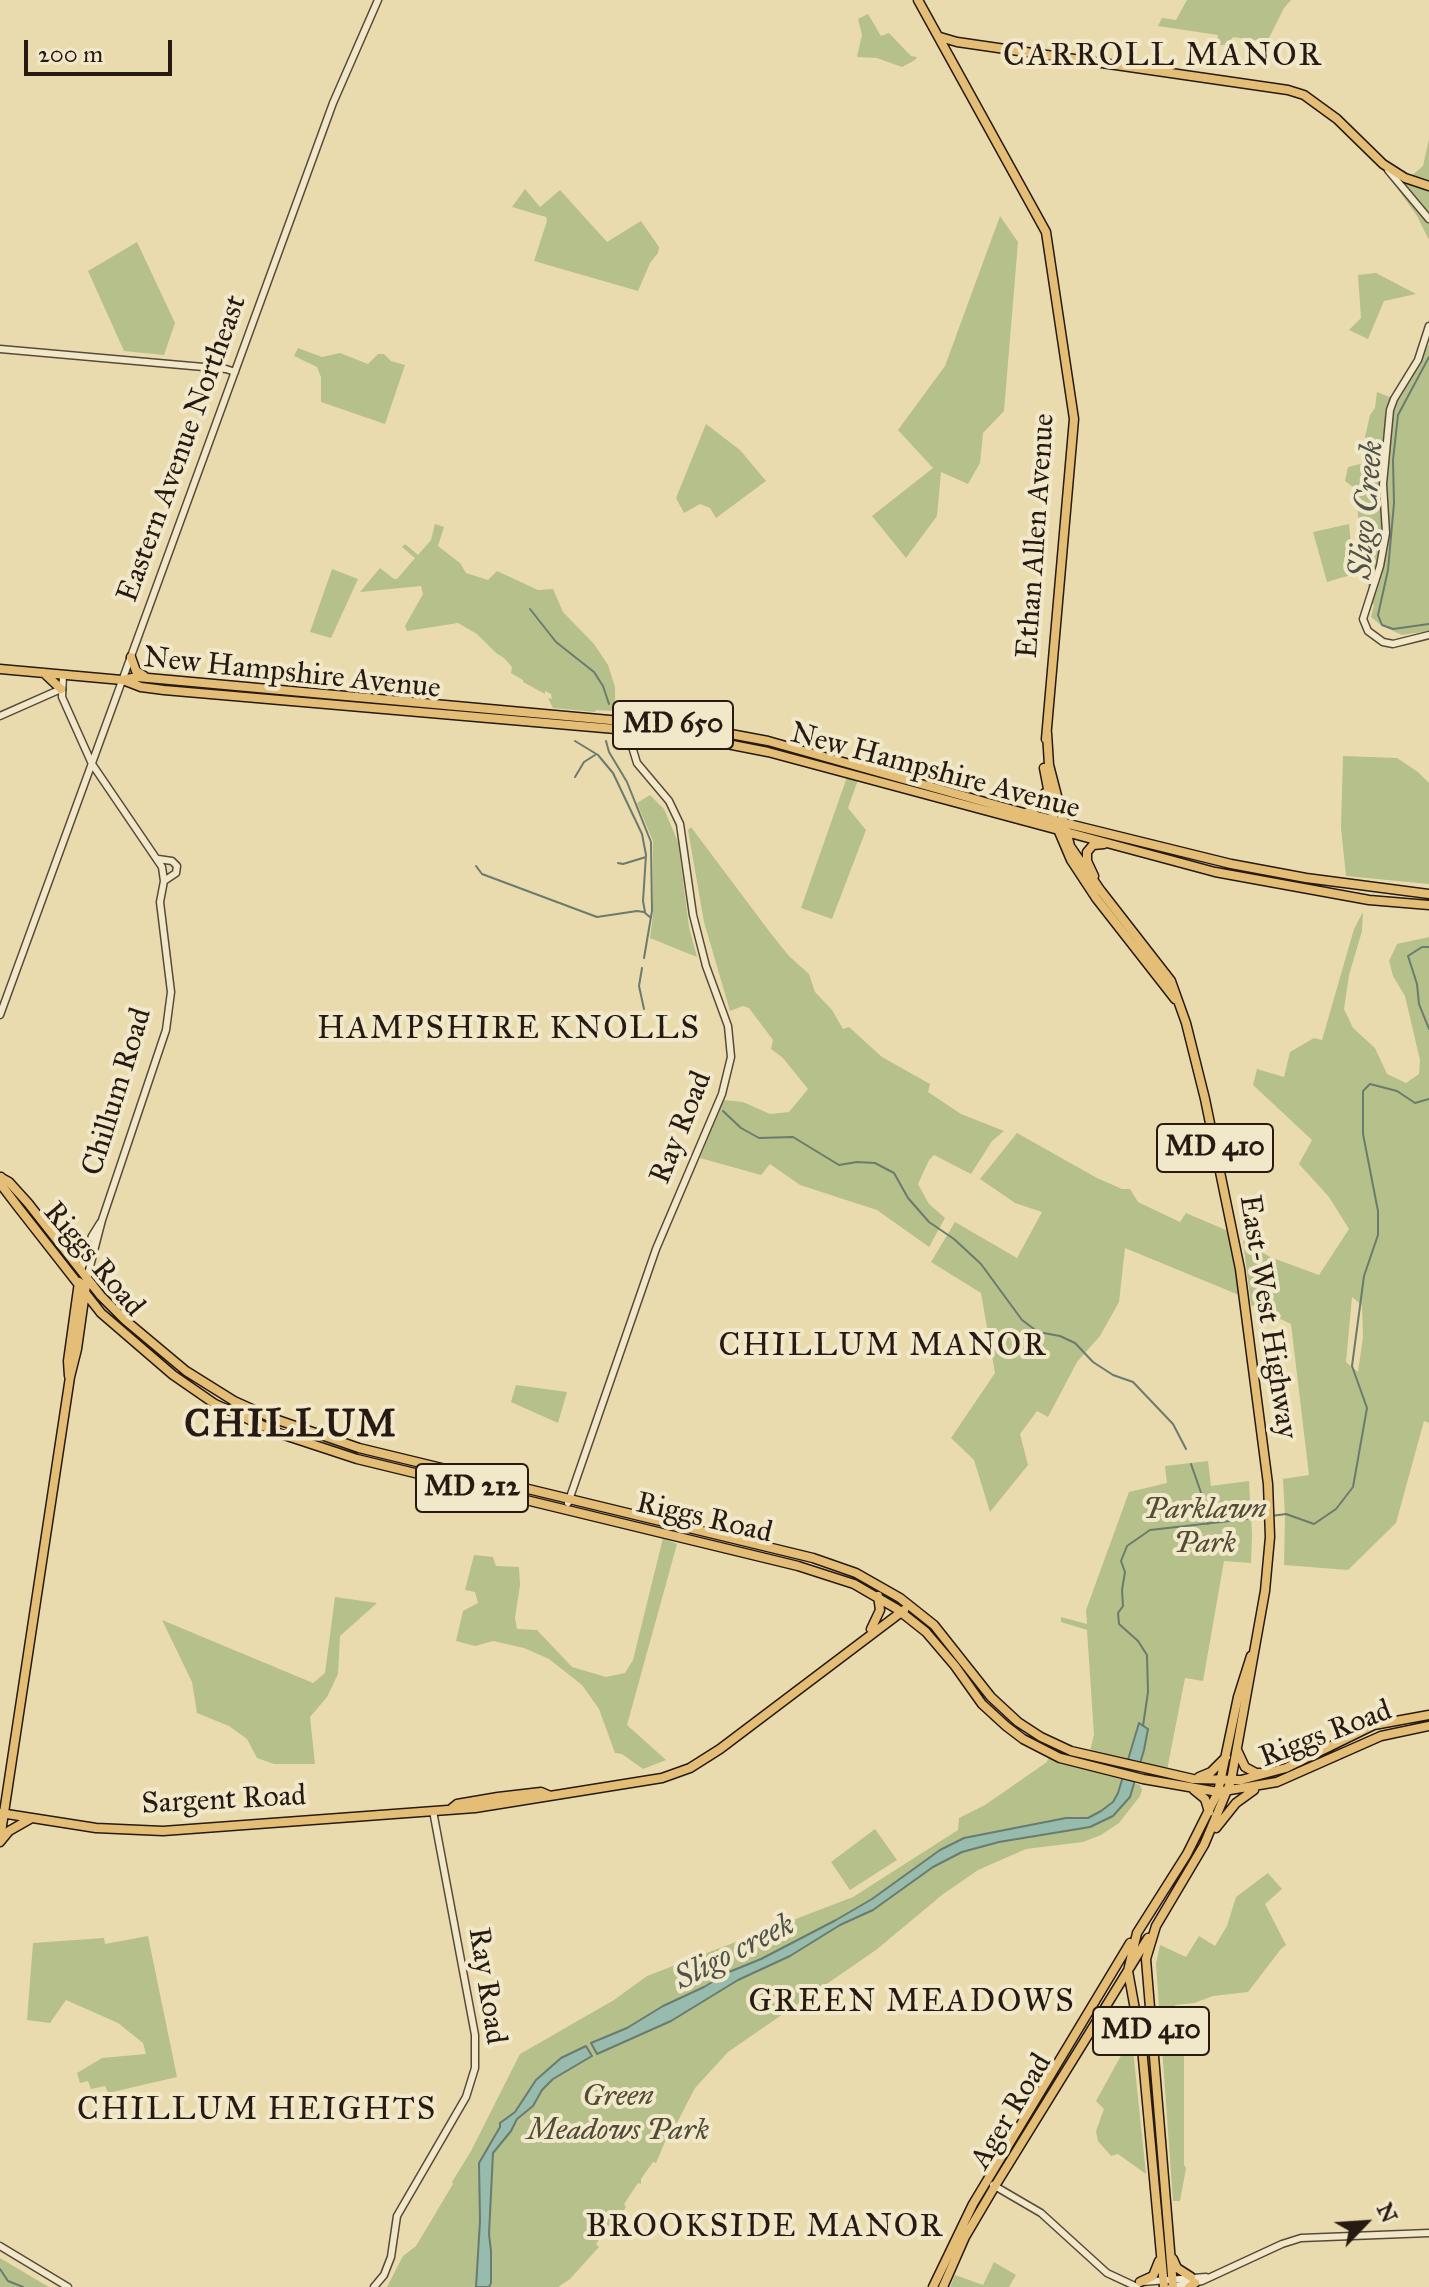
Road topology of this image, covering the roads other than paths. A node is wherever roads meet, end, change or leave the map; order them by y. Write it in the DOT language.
graph roads {
  1 [pos="378,0"];
  2 [pos="918,0"];
  3 [pos="939,36"];
  4 [pos="1383,164"];
  5 [pos="1429,186"];
  6 [pos="1429,219"];
  7 [pos="1429,326"];
  8 [pos="0,349"];
  9 [pos="235,372"];
  10 [pos="1429,635"];
  11 [pos="131,657"];
  12 [pos="0,669"];
  13 [pos="44,673"];
  14 [pos="63,675"];
  15 [pos="148,678"];
  16 [pos="122,680"];
  17 [pos="136,681"];
  18 [pos="61,689"];
  19 [pos="0,716"];
  20 [pos="626,719"];
  21 [pos="627,730"];
  22 [pos="1047,733"];
  23 [pos="92,764"];
  24 [pos="1043,765"];
  25 [pos="1024,813"];
  26 [pos="1060,826"];
  27 [pos="1108,844"];
  28 [pos="1101,891"];
  29 [pos="1429,894"];
  30 [pos="1429,905"];
  31 [pos="1178,1002"];
  32 [pos="0,1015"];
  33 [pos="0,1177"];
  34 [pos="102,1220"];
  35 [pos="89,1244"];
  36 [pos="62,1245"];
  37 [pos="81,1270"];
  38 [pos="87,1278"];
  39 [pos="79,1285"];
  40 [pos="85,1294"];
  41 [pos="81,1324"];
  42 [pos="112,1324"];
  43 [pos="70,1377"];
  44 [pos="568,1499"];
  45 [pos="566,1510"];
  46 [pos="878,1596"];
  47 [pos="908,1603"];
  48 [pos="900,1610"];
  49 [pos="871,1629"];
  50 [pos="1255,1644"];
  51 [pos="840,1657"];
  52 [pos="1429,1715"];
  53 [pos="1429,1726"];
  54 [pos="1237,1750"];
  55 [pos="1226,1757"];
  56 [pos="1124,1769"];
  57 [pos="1275,1772"];
  58 [pos="1193,1779"];
  59 [pos="1226,1781"];
  60 [pos="1270,1784"];
  61 [pos="1193,1789"];
  62 [pos="1223,1792"];
  63 [pos="433,1811"];
  64 [pos="1209,1812"];
  65 [pos="2,1814"];
  66 [pos="30,1819"];
  67 [pos="0,1840"];
  68 [pos="1204,1845"];
  69 [pos="1187,1854"];
  70 [pos="1168,1884"];
  71 [pos="1178,1891"];
  72 [pos="1156,1926"];
  73 [pos="1137,1933"];
  74 [pos="1128,1971"];
  75 [pos="1103,1988"];
  76 [pos="1096,2020"];
  77 [pos="990,2184"];
  78 [pos="1429,2233"];
  79 [pos="0,2246"];
  80 [pos="1165,2253"];
  81 [pos="1192,2282"];
  82 [pos="1137,2285"];
  83 [pos="1169,2285"];
  84 [pos="68,2287"];
  85 [pos="374,2287"];
  86 [pos="933,2287"];
  87 [pos="943,2287"];
  1 -- 9 [label="street, Eastern Avenue Northeast"];
  2 -- 3 [label="main road, Ethan Allen Avenue"];
  3 -- 4 [label="main road"];
  3 -- 22 [label="main road, Ethan Allen Avenue / MD 410"];
  4 -- 5 [label="main road"];
  4 -- 6 [label="street"];
  7 -- 10 [label="street"];
  8 -- 9 [label="street"];
  9 -- 11 [label="street, Eastern Avenue Northeast"];
  11 -- 15 [label="main road"];
  11 -- 16 [label="street, Eastern Avenue Northeast"];
  12 -- 13 [label="main road, New Hampshire Avenue"];
  13 -- 14 [label="main road, New Hampshire Avenue"];
  13 -- 18 [label="main road"];
  14 -- 16 [label="main road, New Hampshire Avenue"];
  14 -- 18 [label="street"];
  15 -- 17 [label="main road, New Hampshire Avenue / MD 650"];
  15 -- 20 [label="main road, New Hampshire Avenue / MD 650"];
  16 -- 17 [label="main road, New Hampshire Avenue / MD 650"];
  16 -- 23 [label="street, Eastern Avenue Northeast"];
  17 -- 21 [label="main road, New Hampshire Avenue / MD 650"];
  18 -- 19 [label="street"];
  18 -- 23 [label="street, Chillum Road"];
  20 -- 21 [label="street, Ray Road"];
  20 -- 25 [label="main road, New Hampshire Avenue / MD 650"];
  21 -- 26 [label="main road, New Hampshire Avenue / MD 650"];
  21 -- 44 [label="street, Ray Road"];
  22 -- 24 [label="main road, Ethan Allen Avenue / MD 410"];
  22 -- 26 [label="main road, Ethan Allen Avenue / MD 410"];
  23 -- 32 [label="street, Eastern Avenue Northeast"];
  23 -- 34 [label="street, Chillum Road"];
  24 -- 25 [label="main road"];
  24 -- 26 [label="main road, Ethan Allen Avenue / MD 410"];
  25 -- 26 [label="main road, New Hampshire Avenue / MD 650"];
  26 -- 27 [label="main road, New Hampshire Avenue / MD 650"];
  26 -- 28 [label="main road, East-West Highway / MD 410"];
  26 -- 29 [label="main road, New Hampshire Avenue / MD 650"];
  26 -- 31 [label="main road, East-West Highway / MD 410"];
  27 -- 28 [label="main road"];
  27 -- 30 [label="main road, New Hampshire Avenue / MD 650"];
  28 -- 31 [label="main road, East-West Highway / MD 410"];
  31 -- 50 [label="main road, East-West Highway / MD 410"];
  33 -- 36 [label="main road, Riggs Road / MD 212"];
  33 -- 39 [label="main road, Riggs Road / MD 212"];
  34 -- 35 [label="street, Chillum Road"];
  34 -- 38 [label="street, Chillum Road"];
  35 -- 36 [label="main road"];
  35 -- 37 [label="street, Chillum Road"];
  36 -- 37 [label="main road, Riggs Road / MD 212"];
  37 -- 38 [label="main road, Riggs Road / MD 212"];
  37 -- 39 [label="main road, Chillum Road"];
  38 -- 40 [label="main road, Chillum Road"];
  38 -- 44 [label="main road, Riggs Road / MD 212"];
  39 -- 40 [label="main road, Riggs Road / MD 212"];
  39 -- 43 [label="main road, Chillum Road"];
  40 -- 41 [label="main road, Chillum Road"];
  40 -- 42 [label="main road, Riggs Road / MD 212"];
  41 -- 42 [label="main road"];
  41 -- 43 [label="main road, Chillum Road"];
  42 -- 45 [label="main road, Riggs Road / MD 212"];
  43 -- 65 [label="main road, Chillum Road"];
  44 -- 45 [label="street, Ray Road"];
  44 -- 47 [label="main road, Riggs Road / MD 212"];
  45 -- 46 [label="main road, Riggs Road / MD 212"];
  46 -- 48 [label="main road, Riggs Road / MD 212"];
  46 -- 49 [label="main road"];
  47 -- 48 [label="main road, Sargent Road"];
  47 -- 56 [label="main road, Riggs Road / MD 212"];
  48 -- 49 [label="main road, Sargent Road"];
  48 -- 51 [label="main road, Sargent Road"];
  48 -- 56 [label="main road, Riggs Road / MD 212"];
  49 -- 51 [label="main road, Sargent Road"];
  50 -- 54 [label="main road, East-West Highway / MD 410"];
  50 -- 55 [label="main road, East-West Highway / MD 410"];
  51 -- 63 [label="main road, Sargent Road"];
  52 -- 57 [label="main road, Riggs Road / MD 212"];
  53 -- 60 [label="main road, Riggs Road / MD 212"];
  54 -- 57 [label="main road"];
  54 -- 59 [label="main road, East-West Highway / MD 410"];
  55 -- 58 [label="main road"];
  55 -- 59 [label="main road, East-West Highway / MD 410"];
  56 -- 58 [label="main road, Riggs Road / MD 212"];
  56 -- 61 [label="main road, Riggs Road / MD 212"];
  57 -- 59 [label="main road, Riggs Road / MD 212"];
  58 -- 59 [label="main road, Riggs Road / MD 212"];
  59 -- 62 [label="main road, East-West Highway / MD 410"];
  60 -- 62 [label="main road, Riggs Road / MD 212"];
  60 -- 68 [label="main road"];
  61 -- 62 [label="main road, Riggs Road / MD 212"];
  61 -- 64 [label="main road"];
  62 -- 64 [label="main road, East-West Highway / MD 410"];
  62 -- 68 [label="main road, East-West Highway / MD 410"];
  63 -- 66 [label="main road, Sargent Road"];
  63 -- 85 [label="street, Ray Road"];
  64 -- 69 [label="main road, East-West Highway / MD 410"];
  65 -- 66 [label="main road, Sargent Road"];
  65 -- 67 [label="main road, Chillum Road"];
  66 -- 67 [label="main road"];
  68 -- 71 [label="main road, East-West Highway / MD 410"];
  69 -- 70 [label="main road, East-West Highway / MD 410"];
  69 -- 71 [label="main road"];
  70 -- 72 [label="main road"];
  70 -- 73 [label="main road, East-West Highway / MD 410"];
  71 -- 72 [label="main road, East-West Highway / MD 410"];
  72 -- 74 [label="main road, Ager Road"];
  72 -- 80 [label="main road, East-West Highway / MD 410"];
  73 -- 74 [label="main road, East-West Highway / MD 410"];
  73 -- 75 [label="main road, Ager Road"];
  74 -- 76 [label="main road, Ager Road"];
  74 -- 80 [label="main road, East-West Highway / MD 410"];
  75 -- 76 [label="main road"];
  75 -- 77 [label="main road, Ager Road"];
  76 -- 77 [label="main road, Ager Road"];
  77 -- 82 [label="street"];
  77 -- 86 [label="main road, Ager Road"];
  77 -- 87 [label="main road, Ager Road"];
  78 -- 81 [label="street"];
  79 -- 84 [label="street"];
  80 -- 81 [label="main road"];
  80 -- 82 [label="main road"];
  80 -- 83 [label="main road, East-West Highway / MD 410"];
  81 -- 83 [label="street"];
  82 -- 83 [label="street"];
}
